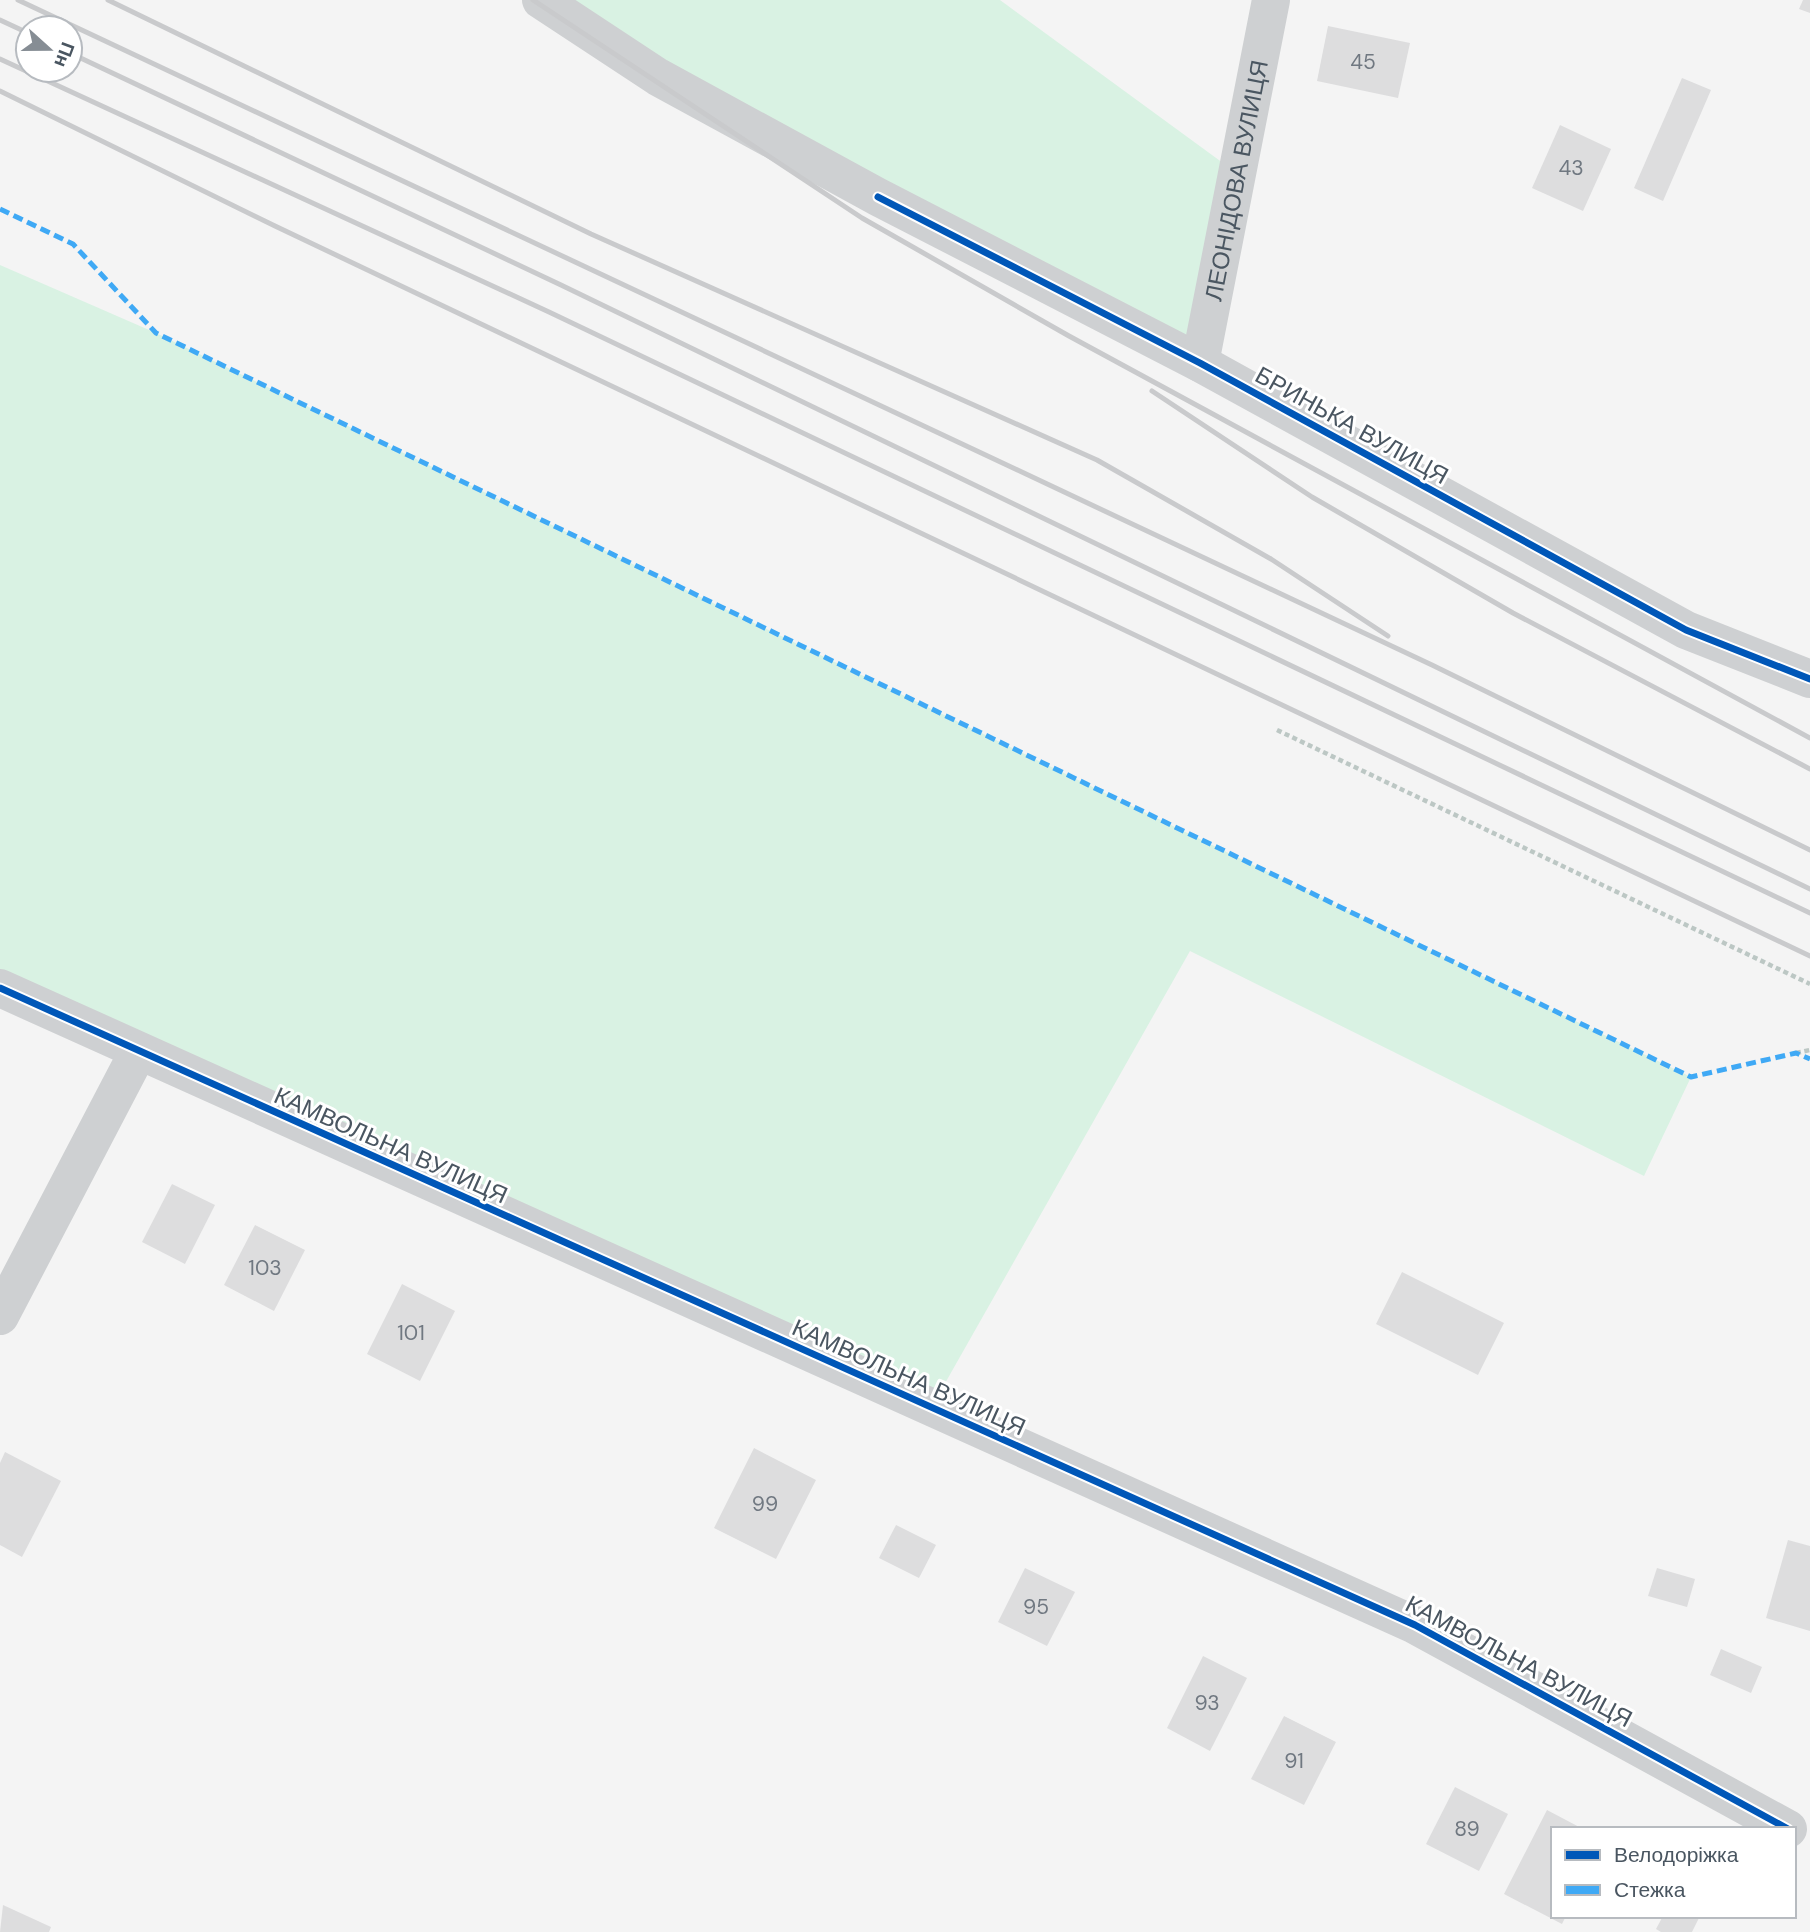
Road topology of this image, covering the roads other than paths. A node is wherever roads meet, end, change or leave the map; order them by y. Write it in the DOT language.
graph roads {
  1 [pos="541,0"];
  2 [pos="1271,0"];
  3 [pos="1200,363"];
  4 [pos="1810,679"];
  5 [pos="0,988"];
  6 [pos="138,1052"];
  7 [pos="0,1316"];
  8 [pos="1784,1827"];
  1 -- 3 [label="street, БРИНЬКА ВУЛИЦЯ"];
  2 -- 3 [label="street, ЛЕОНІДОВА ВУЛИЦЯ"];
  3 -- 4 [label="street, БРИНЬКА ВУЛИЦЯ"];
  5 -- 6 [label="street, КАМВОЛЬНА ВУЛИЦЯ"];
  6 -- 7 [label="street"];
  6 -- 8 [label="street, КАМВОЛЬНА ВУЛИЦЯ"];
}
